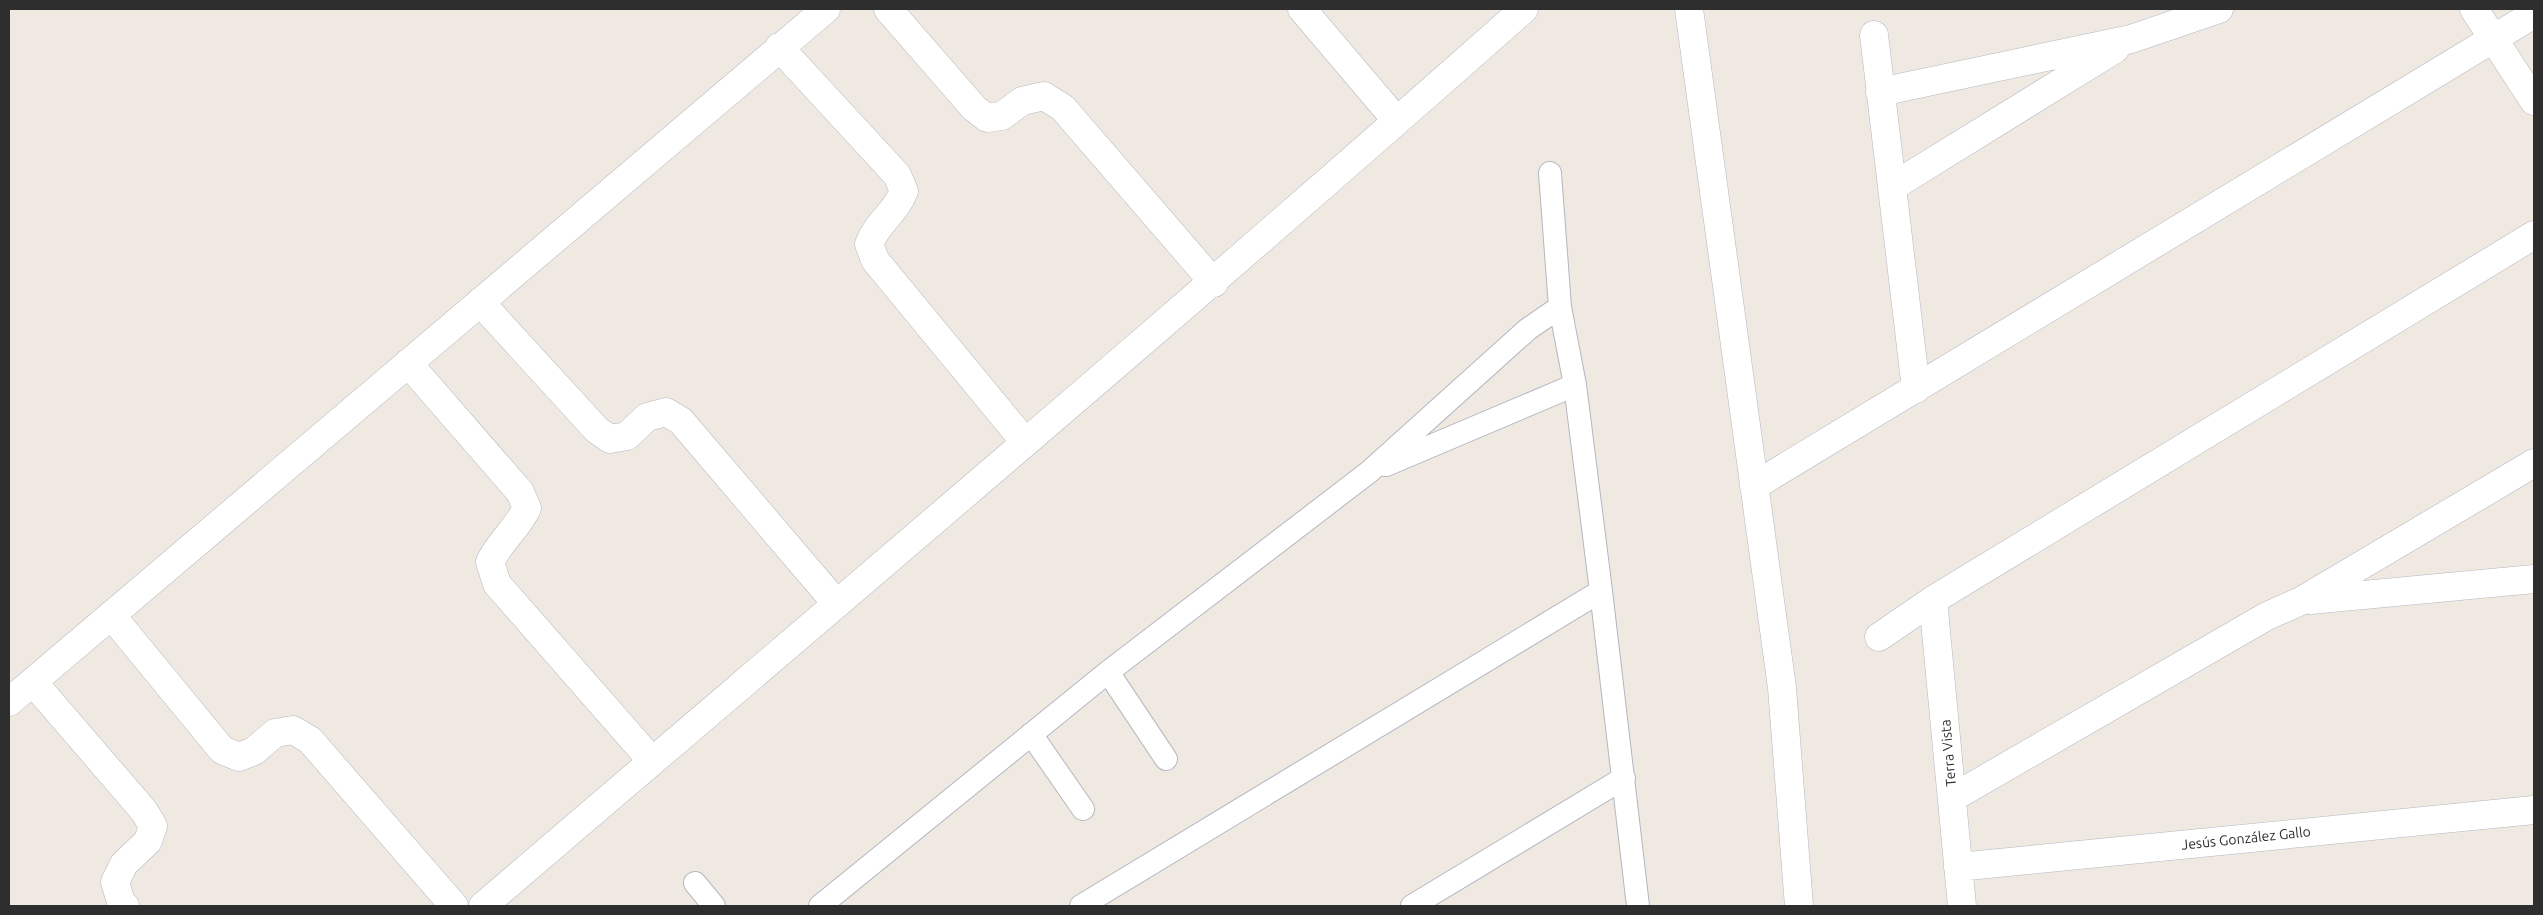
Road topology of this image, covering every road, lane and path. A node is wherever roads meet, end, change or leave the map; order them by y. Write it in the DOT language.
graph roads {
  1 [pos="826,9"];
  2 [pos="888,9"];
  3 [pos="1302,9"];
  4 [pos="1524,9"];
  5 [pos="1689,9"];
  6 [pos="2219,9"];
  7 [pos="2474,9"];
  8 [pos="2534,14"];
  9 [pos="1874,34"];
  10 [pos="2494,38"];
  11 [pos="2131,39"];
  12 [pos="780,47"];
  13 [pos="1880,92"];
  14 [pos="2534,101"];
  15 [pos="1397,121"];
  16 [pos="1550,173"];
  17 [pos="1892,187"];
  18 [pos="2534,235"];
  19 [pos="1214,283"];
  20 [pos="480,302"];
  21 [pos="1560,307"];
  22 [pos="408,363"];
  23 [pos="1575,385"];
  24 [pos="1916,389"];
  25 [pos="1025,442"];
  26 [pos="2534,463"];
  27 [pos="1368,472"];
  28 [pos="1754,486"];
  29 [pos="2534,578"];
  30 [pos="1601,591"];
  31 [pos="1933,600"];
  32 [pos="2301,601"];
  33 [pos="836,603"];
  34 [pos="111,616"];
  35 [pos="1879,637"];
  36 [pos="1108,672"];
  37 [pos="33,682"];
  38 [pos="9,702"];
  39 [pos="1031,734"];
  40 [pos="1166,759"];
  41 [pos="652,762"];
  42 [pos="1624,778"];
  43 [pos="1952,798"];
  44 [pos="1083,809"];
  45 [pos="2534,810"];
  46 [pos="1958,866"];
  47 [pos="695,883"];
  48 [pos="125,906"];
  49 [pos="454,906"];
  50 [pos="483,906"];
  51 [pos="714,906"];
  52 [pos="820,906"];
  53 [pos="1081,906"];
  54 [pos="1412,906"];
  55 [pos="1638,906"];
  56 [pos="1799,906"];
  57 [pos="1962,906"];
  1 -- 12 [label="street"];
  2 -- 19 [label="street"];
  3 -- 15 [label="street"];
  4 -- 15 [label="street"];
  5 -- 28 [label="street"];
  6 -- 11 [label="street"];
  7 -- 10 [label="street"];
  8 -- 10 [label="street"];
  9 -- 13 [label="street"];
  10 -- 14 [label="street"];
  10 -- 24 [label="street"];
  11 -- 13 [label="street"];
  11 -- 17 [label="street"];
  12 -- 20 [label="street"];
  12 -- 25 [label="street"];
  13 -- 17 [label="street"];
  15 -- 19 [label="street"];
  16 -- 21 [label="lane"];
  17 -- 24 [label="street"];
  18 -- 31 [label="street"];
  19 -- 25 [label="street"];
  20 -- 22 [label="street"];
  20 -- 33 [label="street"];
  21 -- 23 [label="lane"];
  21 -- 27 [label="lane"];
  22 -- 34 [label="street"];
  22 -- 41 [label="street"];
  23 -- 27 [label="lane"];
  23 -- 30 [label="lane"];
  24 -- 28 [label="street"];
  25 -- 33 [label="street"];
  26 -- 32 [label="street"];
  27 -- 36 [label="lane"];
  28 -- 56 [label="street"];
  29 -- 32 [label="street"];
  30 -- 42 [label="lane"];
  30 -- 53 [label="lane"];
  31 -- 35 [label="street"];
  31 -- 43 [label="street, Terra Vista"];
  32 -- 43 [label="street"];
  33 -- 41 [label="street"];
  34 -- 37 [label="street"];
  34 -- 49 [label="street"];
  36 -- 39 [label="lane"];
  36 -- 40 [label="lane"];
  37 -- 38 [label="street"];
  37 -- 48 [label="street"];
  39 -- 44 [label="lane"];
  39 -- 52 [label="lane"];
  41 -- 50 [label="street"];
  42 -- 54 [label="lane"];
  42 -- 55 [label="lane"];
  43 -- 46 [label="street, Terra Vista"];
  45 -- 46 [label="street, Jesús González Gallo"];
  46 -- 57 [label="street, Terra Vista"];
  47 -- 51 [label="lane"];
}
